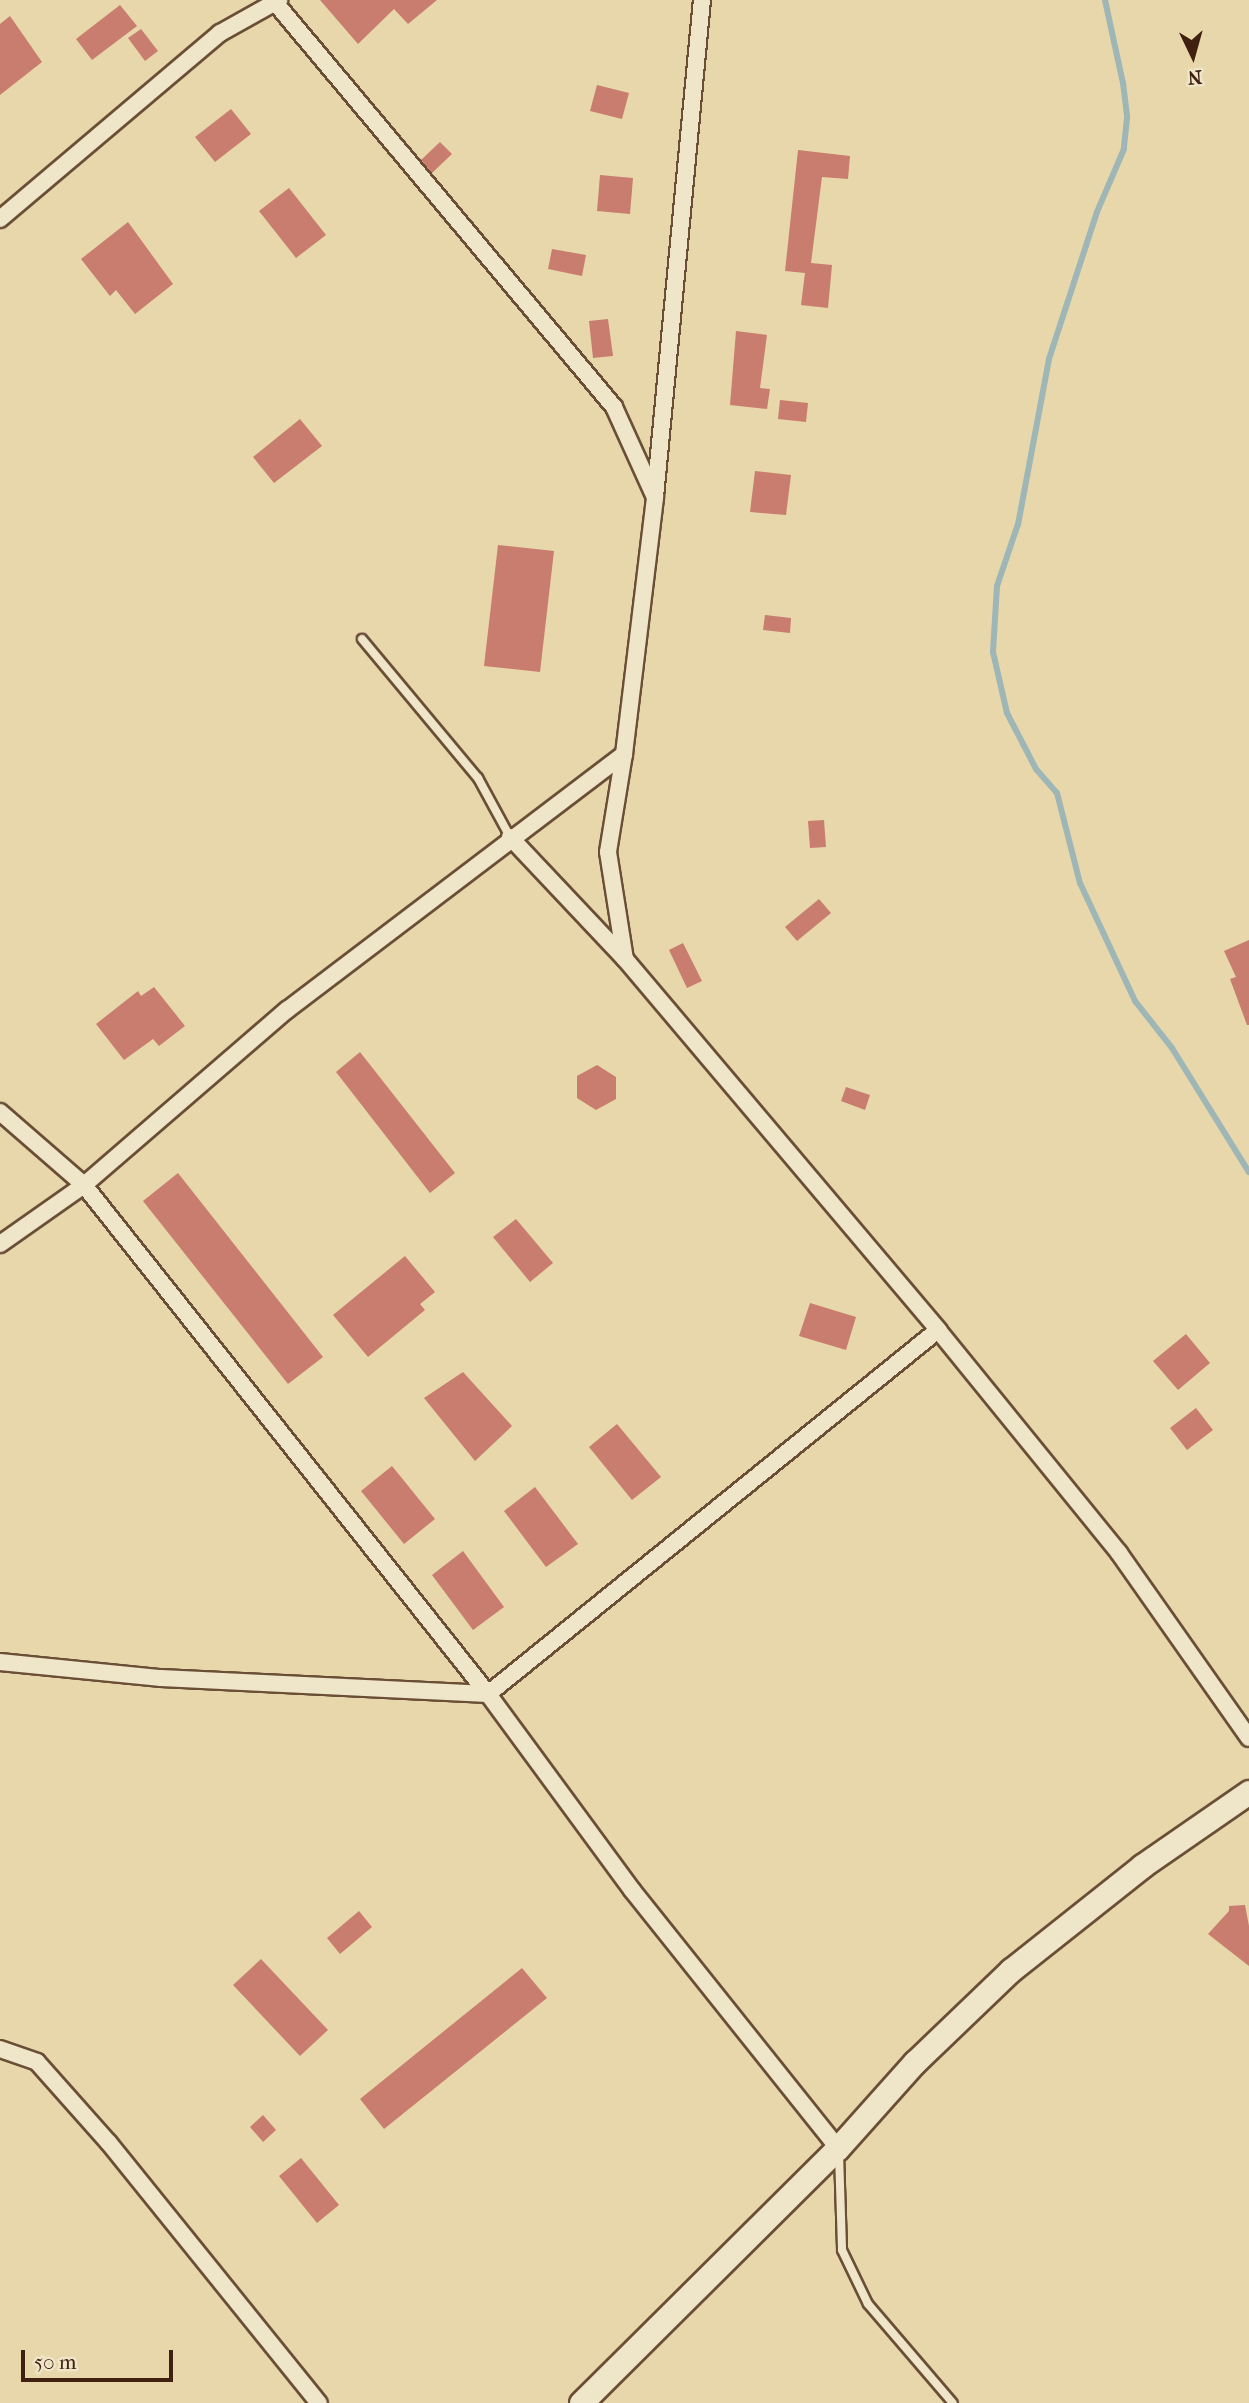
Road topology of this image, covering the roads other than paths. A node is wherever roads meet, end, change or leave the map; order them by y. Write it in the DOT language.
graph roads {
  1 [pos="702,0"];
  2 [pos="275,1"];
  3 [pos="0,219"];
  4 [pos="655,497"];
  5 [pos="362,639"];
  6 [pos="624,754"];
  7 [pos="510,836"];
  8 [pos="625,959"];
  9 [pos="0,1112"];
  10 [pos="84,1185"];
  11 [pos="0,1244"];
  12 [pos="938,1330"];
  13 [pos="0,1662"];
  14 [pos="488,1694"];
  15 [pos="1249,1738"];
  16 [pos="1249,1792"];
  17 [pos="0,2049"];
  18 [pos="838,2148"];
  19 [pos="319,2403"];
  20 [pos="581,2403"];
  21 [pos="953,2403"];
  1 -- 4 [label="street"];
  2 -- 3 [label="street"];
  2 -- 4 [label="street"];
  4 -- 6 [label="street"];
  5 -- 7 [label="lane"];
  6 -- 7 [label="street"];
  6 -- 8 [label="street"];
  7 -- 8 [label="street"];
  7 -- 10 [label="street"];
  8 -- 12 [label="street"];
  9 -- 10 [label="street"];
  10 -- 11 [label="street"];
  10 -- 14 [label="street"];
  12 -- 14 [label="street"];
  12 -- 15 [label="street"];
  13 -- 14 [label="street"];
  14 -- 18 [label="street"];
  16 -- 18 [label="main road"];
  17 -- 19 [label="street"];
  18 -- 20 [label="main road"];
  18 -- 21 [label="lane"];
}
